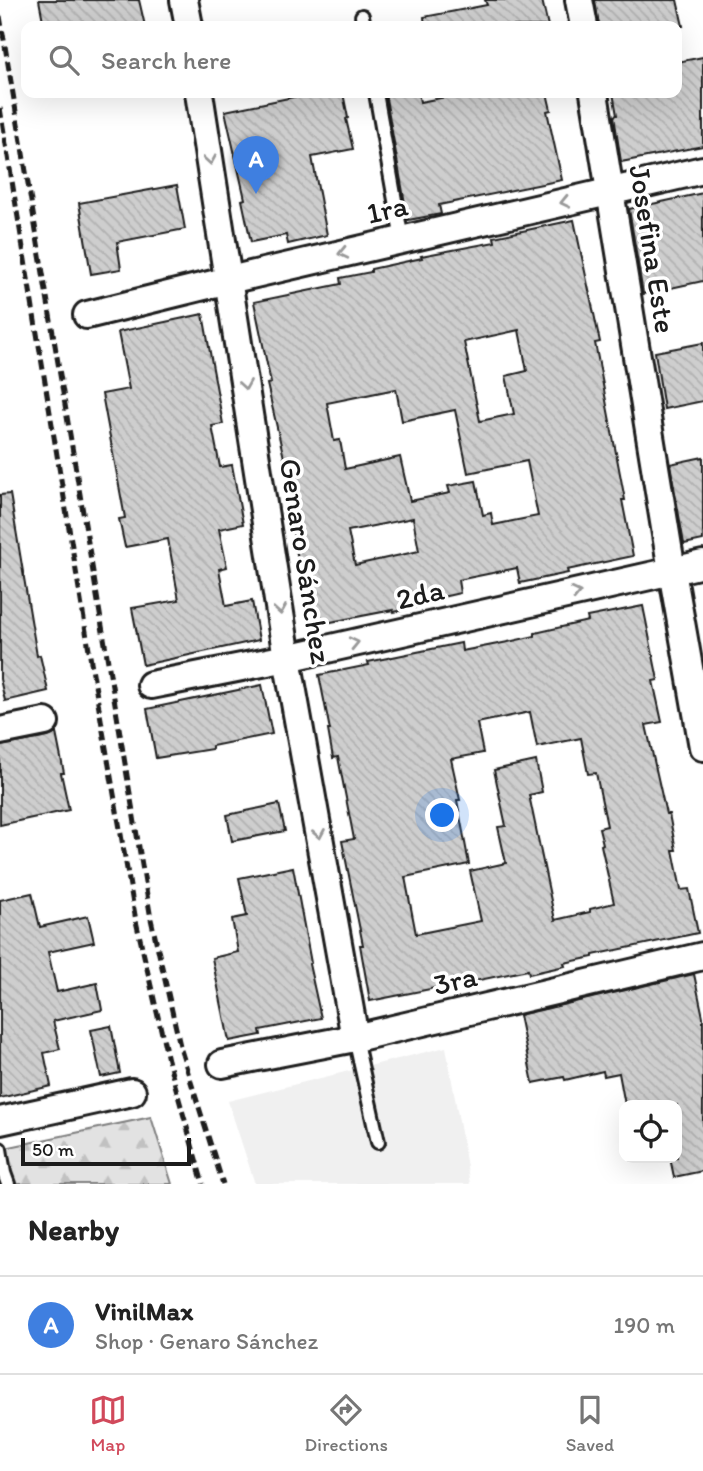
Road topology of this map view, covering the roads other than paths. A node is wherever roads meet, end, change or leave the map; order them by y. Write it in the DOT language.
graph roads {
  1 [pos="184,0"];
  2 [pos="579,0"];
  3 [pos="188,21"];
  4 [pos="583,21"];
  5 [pos="200,98"];
  6 [pos="377,98"];
  7 [pos="595,98"];
  8 [pos="703,170"];
  9 [pos="611,192"];
  10 [pos="402,240"];
  11 [pos="229,280"];
  12 [pos="87,315"];
  13 [pos="703,564"];
  14 [pos="672,571"];
  15 [pos="287,658"];
  16 [pos="151,685"];
  17 [pos="45,722"];
  18 [pos="0,731"];
  19 [pos="703,747"];
  20 [pos="703,956"];
  21 [pos="355,1038"];
  22 [pos="222,1064"];
  23 [pos="132,1093"];
  24 [pos="0,1121"];
  25 [pos="377,1142"];
  26 [pos="0,1149"];
  27 [pos="8,1184"];
  1 -- 3 [label="street"];
  2 -- 4 [label="street"];
  5 -- 11 [label="street, Genaro Sánchez, one-way"];
  6 -- 10 [label="lane"];
  7 -- 9 [label="street, Josefina Este"];
  8 -- 9 [label="street, 1ra"];
  9 -- 10 [label="street, 1ra, one-way"];
  9 -- 14 [label="street, Josefina Este"];
  10 -- 11 [label="street, 1ra, one-way"];
  11 -- 12 [label="street, 1ra"];
  11 -- 15 [label="street, Genaro Sánchez, one-way"];
  13 -- 14 [label="street, 2da"];
  15 -- 14 [label="street, 2da, one-way"];
  14 -- 19 [label="street, Josefina Este"];
  15 -- 16 [label="street, 2da"];
  15 -- 21 [label="street, Genaro Sánchez, one-way"];
  17 -- 18 [label="street"];
  20 -- 21 [label="street, 3ra"];
  21 -- 22 [label="street, 3ra"];
  21 -- 25 [label="lane"];
  23 -- 24 [label="street"];
  26 -- 27 [label="lane"];
}
